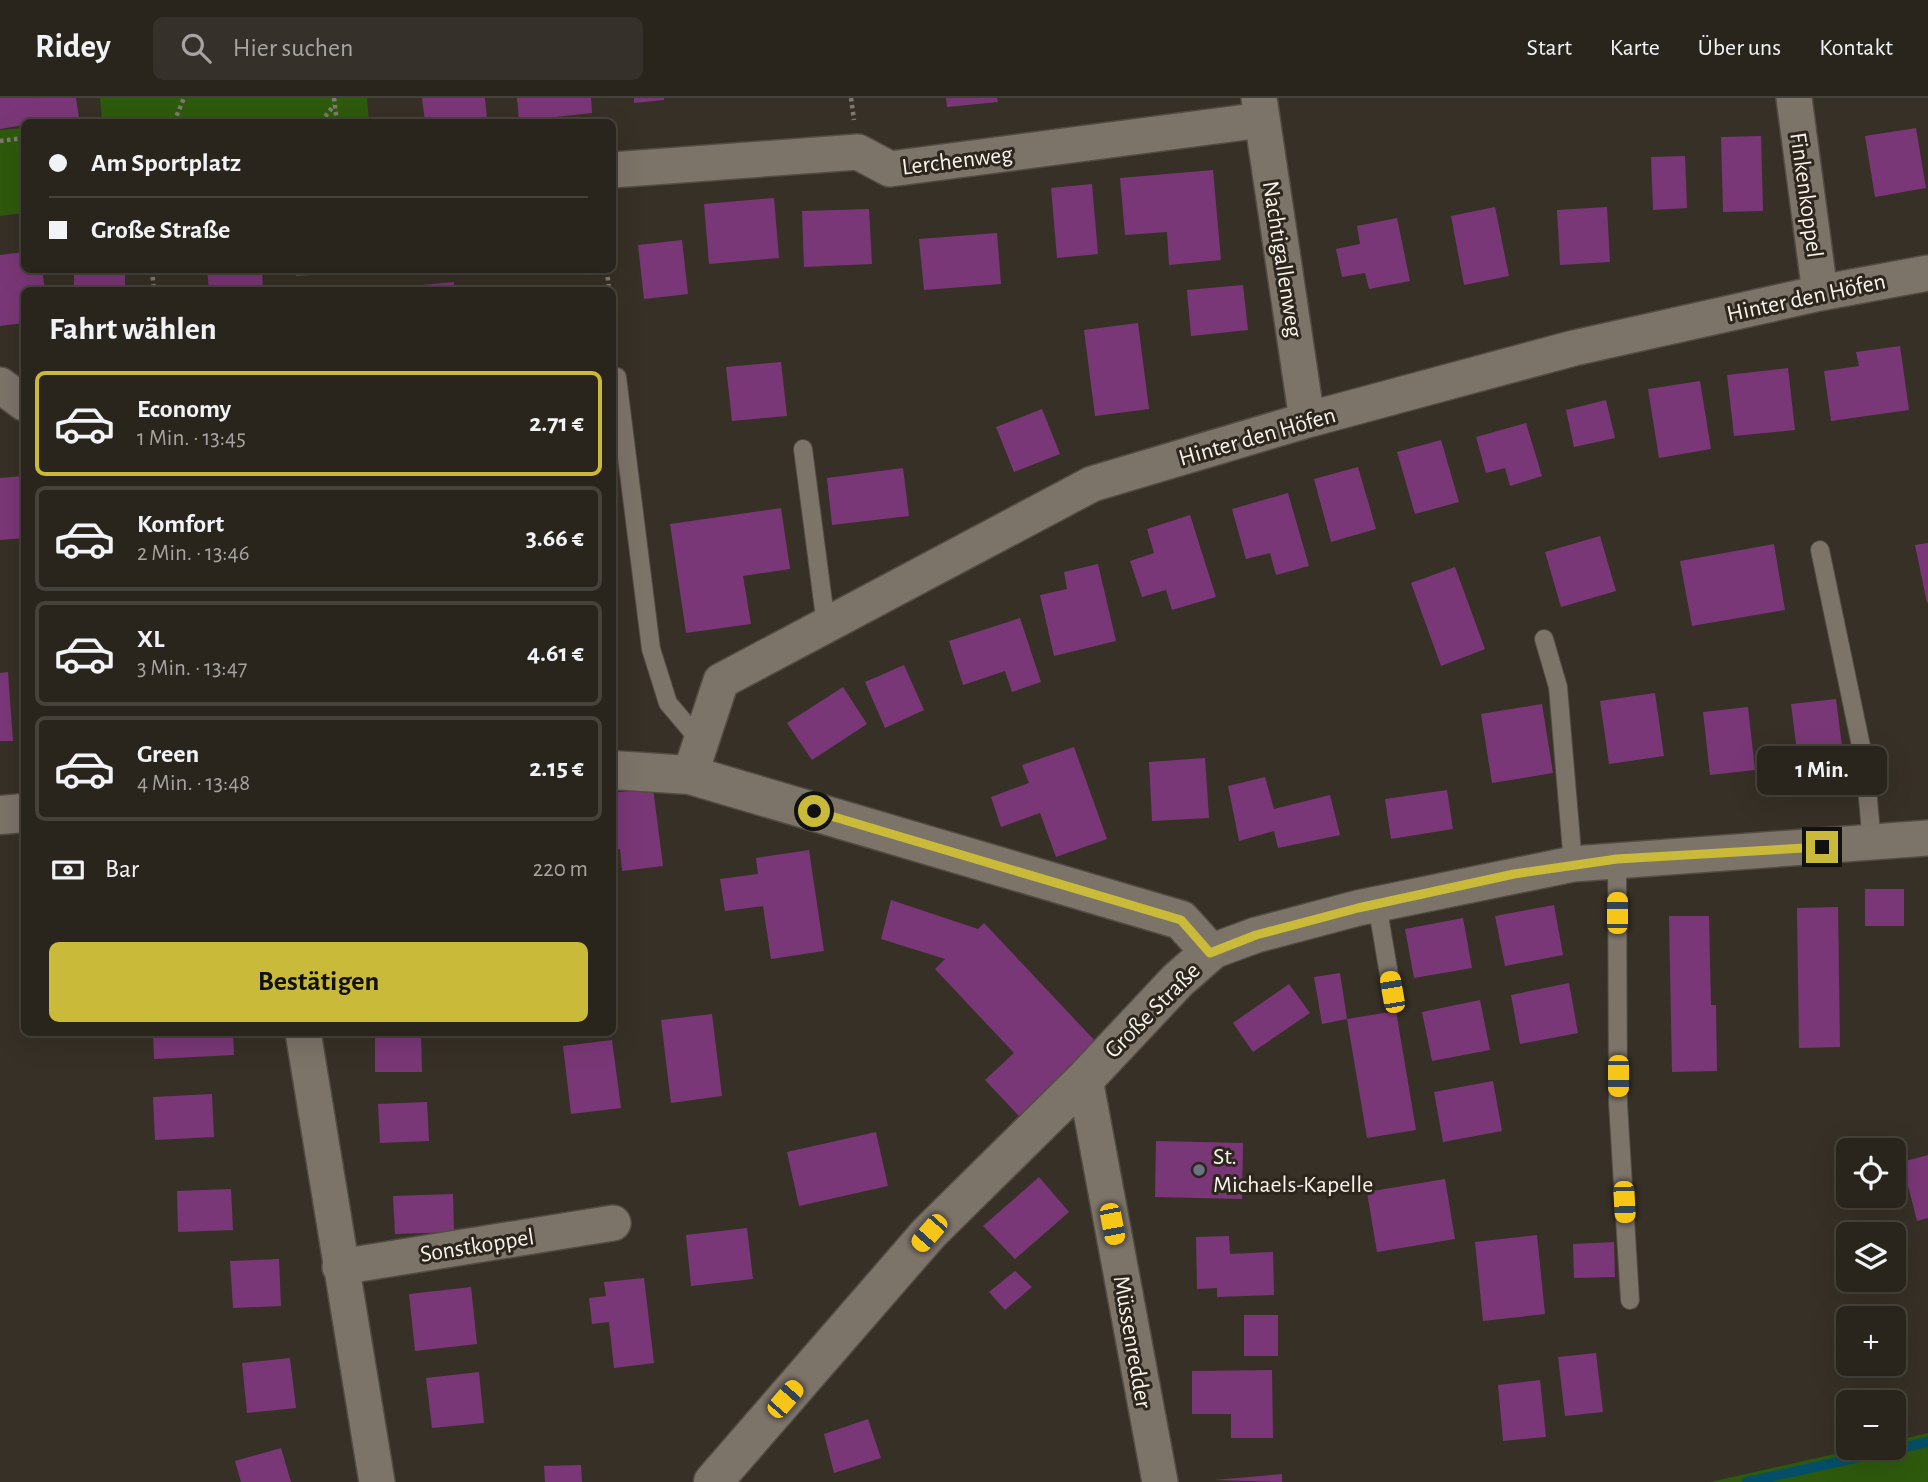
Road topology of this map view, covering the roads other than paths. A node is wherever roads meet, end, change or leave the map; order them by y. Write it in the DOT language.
graph roads {
  1 [pos="1794,98"];
  2 [pos="1260,109"];
  3 [pos="616,170"];
  4 [pos="1928,273"];
  5 [pos="1820,293"];
  6 [pos="617,377"];
  7 [pos="0,385"];
  8 [pos="21,401"];
  9 [pos="1307,420"];
  10 [pos="803,449"];
  11 [pos="1820,550"];
  12 [pos="826,625"];
  13 [pos="1544,639"];
  14 [pos="695,758"];
  15 [pos="616,769"];
  16 [pos="21,813"];
  17 [pos="0,815"];
  18 [pos="1928,838"];
  19 [pos="1872,844"];
  20 [pos="1617,859"];
  21 [pos="1573,864"];
  22 [pos="1377,904"];
  23 [pos="1210,953"];
  24 [pos="1392,992"];
  25 [pos="304,1036"];
  26 [pos="1085,1079"];
  27 [pos="613,1223"];
  28 [pos="340,1267"];
  29 [pos="1630,1300"];
  30 [pos="377,1482"];
  31 [pos="713,1482"];
  32 [pos="1160,1482"];
  1 -- 5 [label="street, Finkenkoppel"];
  2 -- 3 [label="street, Lerchenweg"];
  2 -- 9 [label="street, Nachtigallenweg"];
  4 -- 5 [label="street, Hinter den Höfen"];
  5 -- 9 [label="street, Hinter den Höfen"];
  6 -- 14 [label="lane"];
  7 -- 8 [label="street"];
  9 -- 12 [label="street, Hinter den Höfen"];
  10 -- 12 [label="lane"];
  11 -- 19 [label="lane"];
  12 -- 14 [label="street, Hinter den Höfen"];
  13 -- 21 [label="lane"];
  14 -- 15 [label="street"];
  14 -- 23 [label="street"];
  16 -- 17 [label="street"];
  18 -- 19 [label="street, Große Straße"];
  19 -- 20 [label="street, Große Straße"];
  20 -- 21 [label="street, Große Straße"];
  20 -- 29 [label="lane"];
  21 -- 22 [label="street, Große Straße"];
  22 -- 23 [label="street, Große Straße"];
  22 -- 24 [label="lane"];
  23 -- 26 [label="street, Große Straße"];
  25 -- 28 [label="street"];
  26 -- 31 [label="street, Große Straße"];
  26 -- 32 [label="street, Müssenredder"];
  27 -- 28 [label="street, Sonstkoppel"];
  28 -- 30 [label="street"];
}
